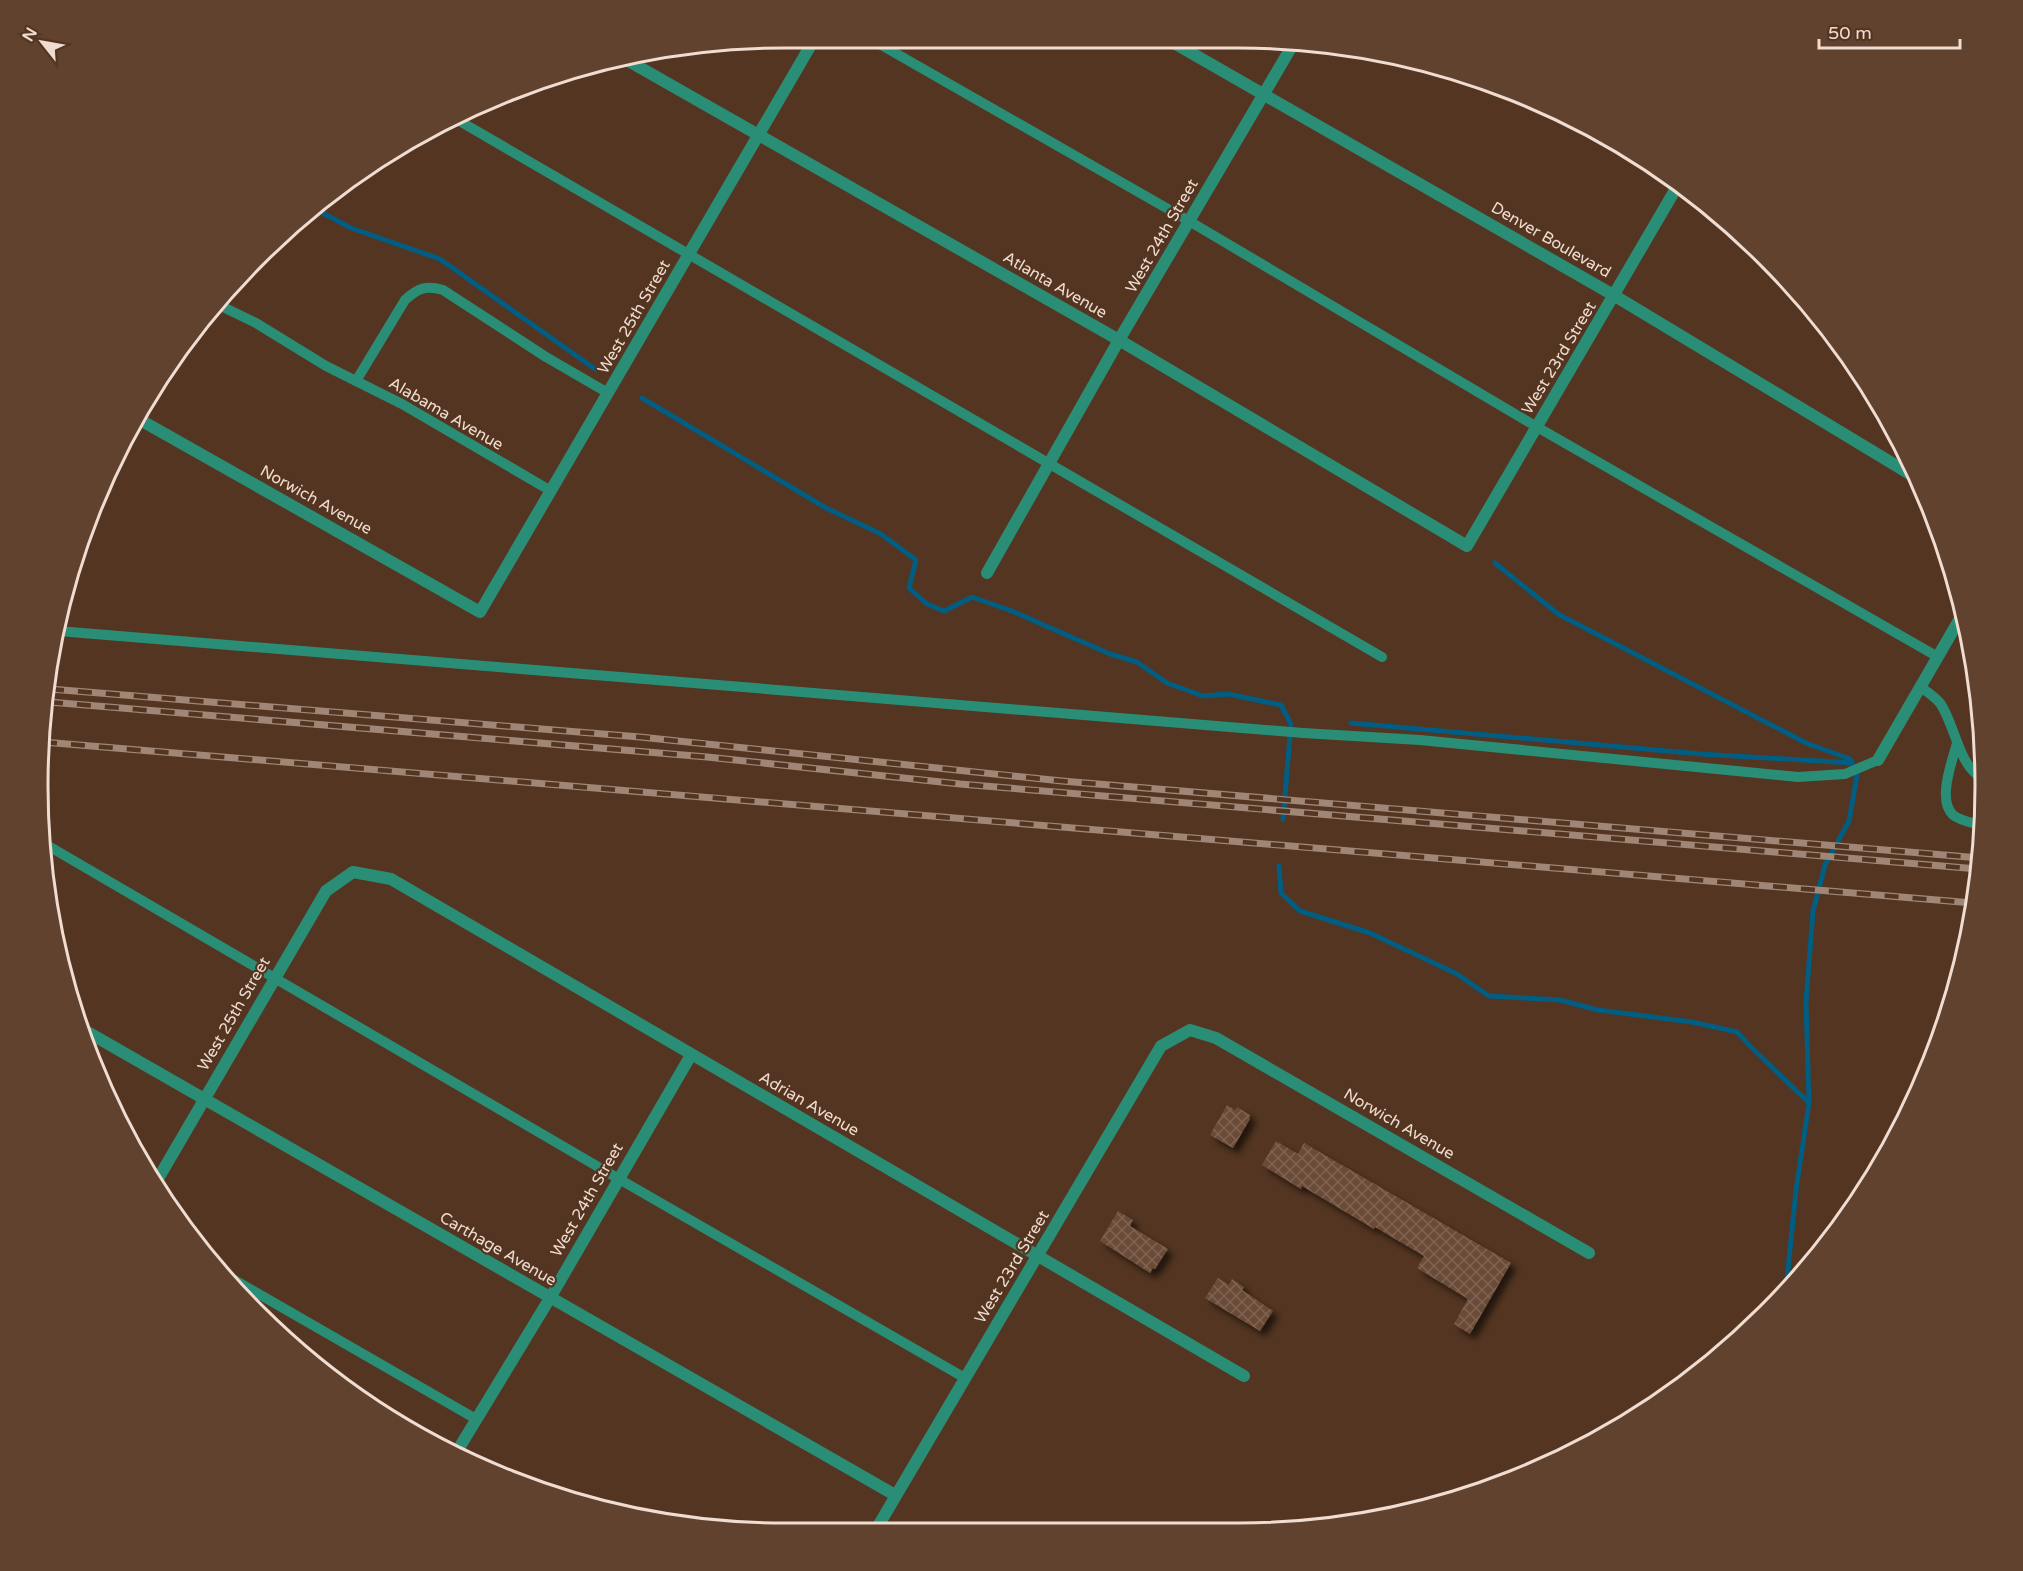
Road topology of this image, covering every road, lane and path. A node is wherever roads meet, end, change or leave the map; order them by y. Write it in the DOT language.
graph roads {
  1 [pos="809,48"];
  2 [pos="886,48"];
  3 [pos="1182,48"];
  4 [pos="1289,50"];
  5 [pos="634,64"];
  6 [pos="1263,95"];
  7 [pos="462,123"];
  8 [pos="758,135"];
  9 [pos="1674,192"];
  10 [pos="1189,221"];
  11 [pos="689,255"];
  12 [pos="1615,296"];
  13 [pos="224,307"];
  14 [pos="1119,340"];
  15 [pos="356,381"];
  16 [pos="608,393"];
  17 [pos="144,422"];
  18 [pos="1537,428"];
  19 [pos="1050,464"];
  20 [pos="1904,471"];
  21 [pos="551,491"];
  22 [pos="1467,546"];
  23 [pos="987,573"];
  24 [pos="480,612"];
  25 [pos="1957,624"];
  26 [pos="65,631"];
  27 [pos="1382,657"];
  28 [pos="1938,657"];
  29 [pos="1921,687"];
  30 [pos="1957,743"];
  31 [pos="1878,760"];
  32 [pos="1975,774"];
  33 [pos="1973,822"];
  34 [pos="51,848"];
  35 [pos="353,872"];
  36 [pos="275,978"];
  37 [pos="1190,1030"];
  38 [pos="91,1034"];
  39 [pos="691,1055"];
  40 [pos="203,1100"];
  41 [pos="160,1175"];
  42 [pos="619,1179"];
  43 [pos="1589,1253"];
  44 [pos="1039,1255"];
  45 [pos="243,1285"];
  46 [pos="550,1298"];
  47 [pos="1244,1376"];
  48 [pos="965,1378"];
  49 [pos="476,1419"];
  50 [pos="459,1447"];
  51 [pos="895,1495"];
  52 [pos="880,1523"];
  1 -- 8 [label="street, West 25th Street"];
  2 -- 10 [label="lane"];
  3 -- 6 [label="street, Denver Boulevard"];
  4 -- 6 [label="street, West 24th Street"];
  5 -- 8 [label="street, Atlanta Avenue"];
  6 -- 10 [label="street, West 24th Street"];
  6 -- 12 [label="street, Denver Boulevard"];
  7 -- 11 [label="lane"];
  8 -- 11 [label="street, West 25th Street"];
  8 -- 14 [label="street, Atlanta Avenue"];
  9 -- 12 [label="street, West 23rd Street"];
  10 -- 14 [label="street, West 24th Street"];
  10 -- 18 [label="lane"];
  11 -- 16 [label="street, West 25th Street"];
  11 -- 19 [label="lane"];
  12 -- 18 [label="street, West 23rd Street"];
  12 -- 20 [label="street, Denver Boulevard"];
  13 -- 15 [label="lane, Alabama Avenue"];
  14 -- 19 [label="street, West 24th Street"];
  14 -- 22 [label="street, Atlanta Avenue"];
  15 -- 16 [label="lane"];
  15 -- 21 [label="lane, Alabama Avenue"];
  16 -- 21 [label="street, West 25th Street"];
  17 -- 24 [label="street, Norwich Avenue"];
  18 -- 22 [label="street, West 23rd Street"];
  18 -- 28 [label="lane"];
  19 -- 23 [label="street, West 24th Street"];
  19 -- 27 [label="lane"];
  21 -- 24 [label="street, West 25th Street"];
  25 -- 28 [label="street"];
  26 -- 31 [label="lane"];
  28 -- 29 [label="street"];
  29 -- 30 [label="lane"];
  29 -- 31 [label="street"];
  30 -- 32 [label="lane"];
  30 -- 33 [label="lane"];
  34 -- 36 [label="lane"];
  35 -- 36 [label="street, West 25th Street"];
  35 -- 39 [label="street, Adrian Avenue"];
  36 -- 40 [label="street, West 25th Street"];
  36 -- 42 [label="lane"];
  37 -- 43 [label="street, Norwich Avenue"];
  37 -- 44 [label="street, West 23rd Street"];
  38 -- 40 [label="street, Carthage Avenue"];
  39 -- 42 [label="street, West 24th Street"];
  39 -- 44 [label="street, Adrian Avenue"];
  40 -- 41 [label="street, West 25th Street"];
  40 -- 46 [label="street, Carthage Avenue"];
  42 -- 46 [label="street, West 24th Street"];
  42 -- 48 [label="lane"];
  44 -- 47 [label="street, Adrian Avenue"];
  44 -- 48 [label="street, West 23rd Street"];
  45 -- 49 [label="lane"];
  46 -- 49 [label="street, West 24th Street"];
  46 -- 51 [label="street, Carthage Avenue"];
  48 -- 51 [label="street, West 23rd Street"];
  49 -- 50 [label="street, West 24th Street"];
  51 -- 52 [label="street, West 23rd Street"];
}
